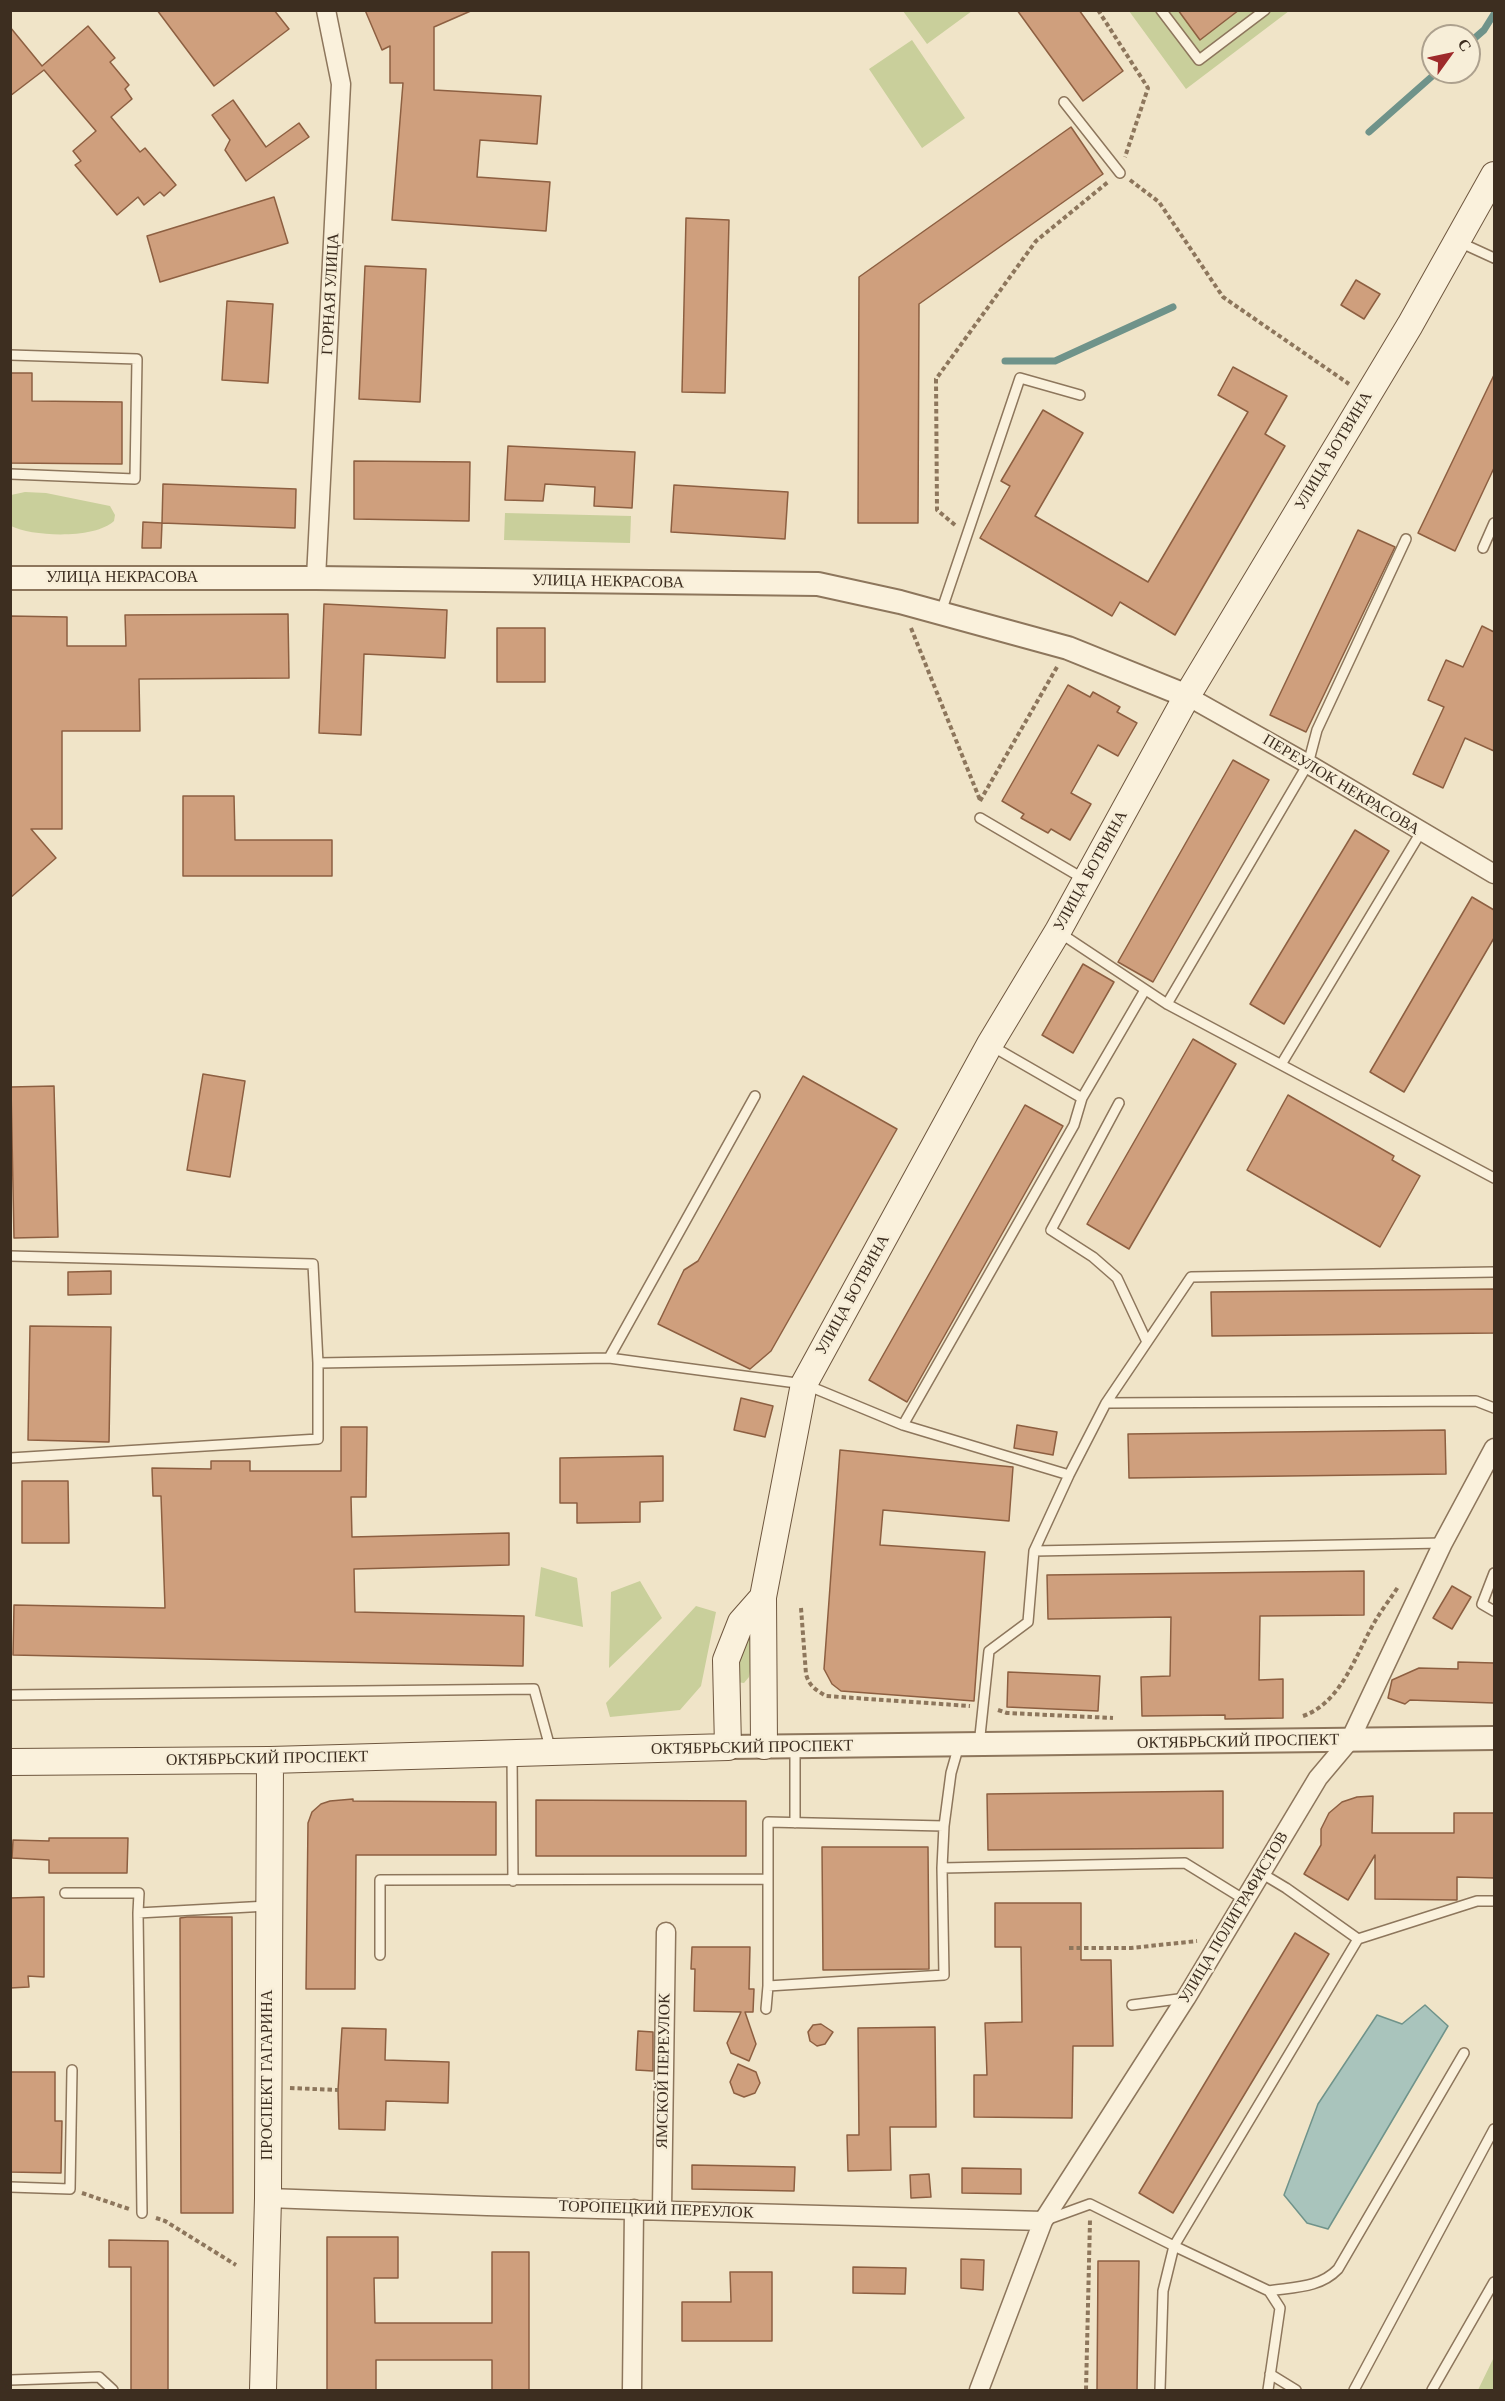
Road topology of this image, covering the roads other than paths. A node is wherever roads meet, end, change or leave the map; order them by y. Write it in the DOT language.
graph roads {
  1 [pos="326,10"];
  2 [pos="1161,10"];
  3 [pos="1265,10"];
  4 [pos="1064,102"];
  5 [pos="1120,173"];
  6 [pos="1494,175"];
  7 [pos="1457,241"];
  8 [pos="1494,258"];
  9 [pos="10,355"];
  10 [pos="1080,395"];
  11 [pos="10,474"];
  12 [pos="1494,523"];
  13 [pos="1406,539"];
  14 [pos="1483,548"];
  15 [pos="10,578"];
  16 [pos="316,578"];
  17 [pos="941,613"];
  18 [pos="1187,696"];
  19 [pos="1308,764"];
  20 [pos="980,818"];
  21 [pos="1421,832"];
  22 [pos="1494,874"];
  23 [pos="1086,880"];
  24 [pos="1058,931"];
  25 [pos="1145,990"];
  26 [pos="1167,1004"];
  27 [pos="990,1044"];
  28 [pos="1282,1064"];
  29 [pos="755,1096"];
  30 [pos="1082,1098"];
  31 [pos="1119,1103"];
  32 [pos="1494,1178"];
  33 [pos="10,1256"];
  34 [pos="1494,1272"];
  35 [pos="1147,1342"];
  36 [pos="609,1358"];
  37 [pos="318,1363"];
  38 [pos="804,1384"];
  39 [pos="1106,1403"];
  40 [pos="1494,1408"];
  41 [pos="903,1425"];
  42 [pos="1494,1448"];
  43 [pos="10,1458"];
  44 [pos="1069,1475"];
  45 [pos="1443,1543"];
  46 [pos="1034,1551"];
  47 [pos="1494,1573"];
  48 [pos="763,1597"];
  49 [pos="1494,1611"];
  50 [pos="10,1695"];
  51 [pos="1494,1738"];
  52 [pos="1350,1740"];
  53 [pos="969,1745"];
  54 [pos="764,1746"];
  55 [pos="795,1746"];
  56 [pos="728,1747"];
  57 [pos="552,1753"];
  58 [pos="512,1754"];
  59 [pos="270,1760"];
  60 [pos="10,1762"];
  61 [pos="795,1822"];
  62 [pos="944,1826"];
  63 [pos="942,1868"];
  64 [pos="1261,1873"];
  65 [pos="767,1879"];
  66 [pos="513,1881"];
  67 [pos="65,1893"];
  68 [pos="1245,1900"];
  69 [pos="1494,1901"];
  70 [pos="268,1906"];
  71 [pos="138,1913"];
  72 [pos="666,1932"];
  73 [pos="1358,1939"];
  74 [pos="380,1955"];
  75 [pos="768,1986"];
  76 [pos="1186,1998"];
  77 [pos="1132,2005"];
  78 [pos="766,2008"];
  79 [pos="1464,2053"];
  80 [pos="72,2070"];
  81 [pos="1494,2129"];
  82 [pos="10,2187"];
  83 [pos="268,2198"];
  84 [pos="634,2209"];
  85 [pos="662,2209"];
  86 [pos="142,2213"];
  87 [pos="1043,2220"];
  88 [pos="1174,2246"];
  89 [pos="1494,2282"];
  90 [pos="1269,2291"];
  91 [pos="1270,2374"];
  92 [pos="10,2380"];
  93 [pos="113,2391"];
  94 [pos="262,2391"];
  95 [pos="632,2391"];
  96 [pos="979,2391"];
  97 [pos="1160,2391"];
  98 [pos="1268,2391"];
  99 [pos="1296,2391"];
  100 [pos="1354,2391"];
  101 [pos="1432,2391"];
  1 -- 16 [label="street, ГОРНАЯ УЛИЦА"];
  2 -- 3 [label="lane"];
  4 -- 5 [label="lane"];
  6 -- 7 [label="main road, УЛИЦА БОТВИНА"];
  7 -- 8 [label="lane"];
  7 -- 18 [label="main road, УЛИЦА БОТВИНА"];
  9 -- 11 [label="lane"];
  10 -- 17 [label="lane"];
  12 -- 14 [label="lane"];
  13 -- 19 [label="lane"];
  15 -- 16 [label="street, УЛИЦА НЕКРАСОВА"];
  16 -- 17 [label="street, УЛИЦА НЕКРАСОВА"];
  17 -- 18 [label="street, УЛИЦА НЕКРАСОВА"];
  18 -- 19 [label="street, ПЕРЕУЛОК НЕКРАСОВА"];
  18 -- 23 [label="main road, УЛИЦА БОТВИНА"];
  19 -- 21 [label="street, ПЕРЕУЛОК НЕКРАСОВА"];
  19 -- 26 [label="lane"];
  20 -- 23 [label="lane"];
  21 -- 22 [label="street, ПЕРЕУЛОК НЕКРАСОВА"];
  21 -- 28 [label="lane"];
  23 -- 24 [label="main road, УЛИЦА БОТВИНА"];
  24 -- 25 [label="lane"];
  24 -- 27 [label="main road, УЛИЦА БОТВИНА"];
  25 -- 26 [label="lane"];
  25 -- 30 [label="lane"];
  26 -- 28 [label="lane"];
  27 -- 30 [label="lane"];
  27 -- 38 [label="main road, УЛИЦА БОТВИНА"];
  28 -- 32 [label="lane"];
  29 -- 36 [label="lane"];
  30 -- 41 [label="lane"];
  31 -- 35 [label="lane"];
  33 -- 37 [label="lane"];
  34 -- 35 [label="lane"];
  35 -- 39 [label="lane"];
  36 -- 37 [label="lane"];
  36 -- 38 [label="lane"];
  37 -- 43 [label="lane"];
  38 -- 41 [label="lane"];
  38 -- 48 [label="main road, УЛИЦА БОТВИНА"];
  39 -- 40 [label="lane"];
  39 -- 44 [label="lane"];
  41 -- 44 [label="lane"];
  42 -- 45 [label="street, УЛИЦА ПОЛИГРАФИСТОВ"];
  44 -- 46 [label="lane"];
  45 -- 46 [label="lane"];
  45 -- 52 [label="street, УЛИЦА ПОЛИГРАФИСТОВ"];
  46 -- 53 [label="lane"];
  47 -- 49 [label="lane"];
  48 -- 54 [label="main road, УЛИЦА БОТВИНА"];
  48 -- 56 [label="main road"];
  50 -- 57 [label="lane"];
  51 -- 52 [label="street, ОКТЯБРЬСКИЙ ПРОСПЕКТ"];
  52 -- 53 [label="street, ОКТЯБРЬСКИЙ ПРОСПЕКТ"];
  52 -- 64 [label="street, УЛИЦА ПОЛИГРАФИСТОВ"];
  53 -- 55 [label="street, ОКТЯБРЬСКИЙ ПРОСПЕКТ"];
  53 -- 62 [label="lane"];
  54 -- 55 [label="street, ОКТЯБРЬСКИЙ ПРОСПЕКТ"];
  54 -- 56 [label="street, ОКТЯБРЬСКИЙ ПРОСПЕКТ"];
  55 -- 61 [label="lane"];
  56 -- 57 [label="main road, ОКТЯБРЬСКИЙ ПРОСПЕКТ"];
  57 -- 58 [label="main road, ОКТЯБРЬСКИЙ ПРОСПЕКТ"];
  58 -- 59 [label="main road, ОКТЯБРЬСКИЙ ПРОСПЕКТ"];
  58 -- 66 [label="lane"];
  59 -- 60 [label="main road, ОКТЯБРЬСКИЙ ПРОСПЕКТ"];
  59 -- 70 [label="main road, ПРОСПЕКТ ГАГАРИНА"];
  61 -- 62 [label="lane"];
  61 -- 65 [label="lane"];
  62 -- 63 [label="lane"];
  63 -- 68 [label="lane"];
  63 -- 75 [label="lane"];
  64 -- 68 [label="street, УЛИЦА ПОЛИГРАФИСТОВ"];
  64 -- 73 [label="lane"];
  65 -- 66 [label="lane"];
  65 -- 75 [label="lane"];
  66 -- 74 [label="lane"];
  67 -- 71 [label="lane"];
  68 -- 76 [label="street, УЛИЦА ПОЛИГРАФИСТОВ"];
  69 -- 73 [label="lane"];
  70 -- 71 [label="lane"];
  70 -- 83 [label="main road, ПРОСПЕКТ ГАГАРИНА"];
  71 -- 86 [label="lane"];
  72 -- 85 [label="street, ЯМСКОЙ ПЕРЕУЛОК"];
  73 -- 88 [label="lane"];
  75 -- 78 [label="lane"];
  76 -- 77 [label="lane"];
  76 -- 87 [label="street, УЛИЦА ПОЛИГРАФИСТОВ"];
  79 -- 90 [label="lane"];
  80 -- 82 [label="lane"];
  81 -- 100 [label="lane"];
  83 -- 84 [label="street, ТОРОПЕЦКИЙ ПЕРЕУЛОК"];
  83 -- 94 [label="main road, ПРОСПЕКТ ГАГАРИНА"];
  84 -- 85 [label="street, ТОРОПЕЦКИЙ ПЕРЕУЛОК"];
  84 -- 95 [label="street"];
  85 -- 87 [label="street, ТОРОПЕЦКИЙ ПЕРЕУЛОК"];
  87 -- 88 [label="lane"];
  87 -- 96 [label="street, УЛИЦА ПОЛИГРАФИСТОВ"];
  88 -- 90 [label="lane"];
  88 -- 97 [label="lane"];
  89 -- 101 [label="lane"];
  90 -- 91 [label="lane"];
  91 -- 98 [label="lane"];
  91 -- 99 [label="lane"];
  92 -- 93 [label="lane"];
}
